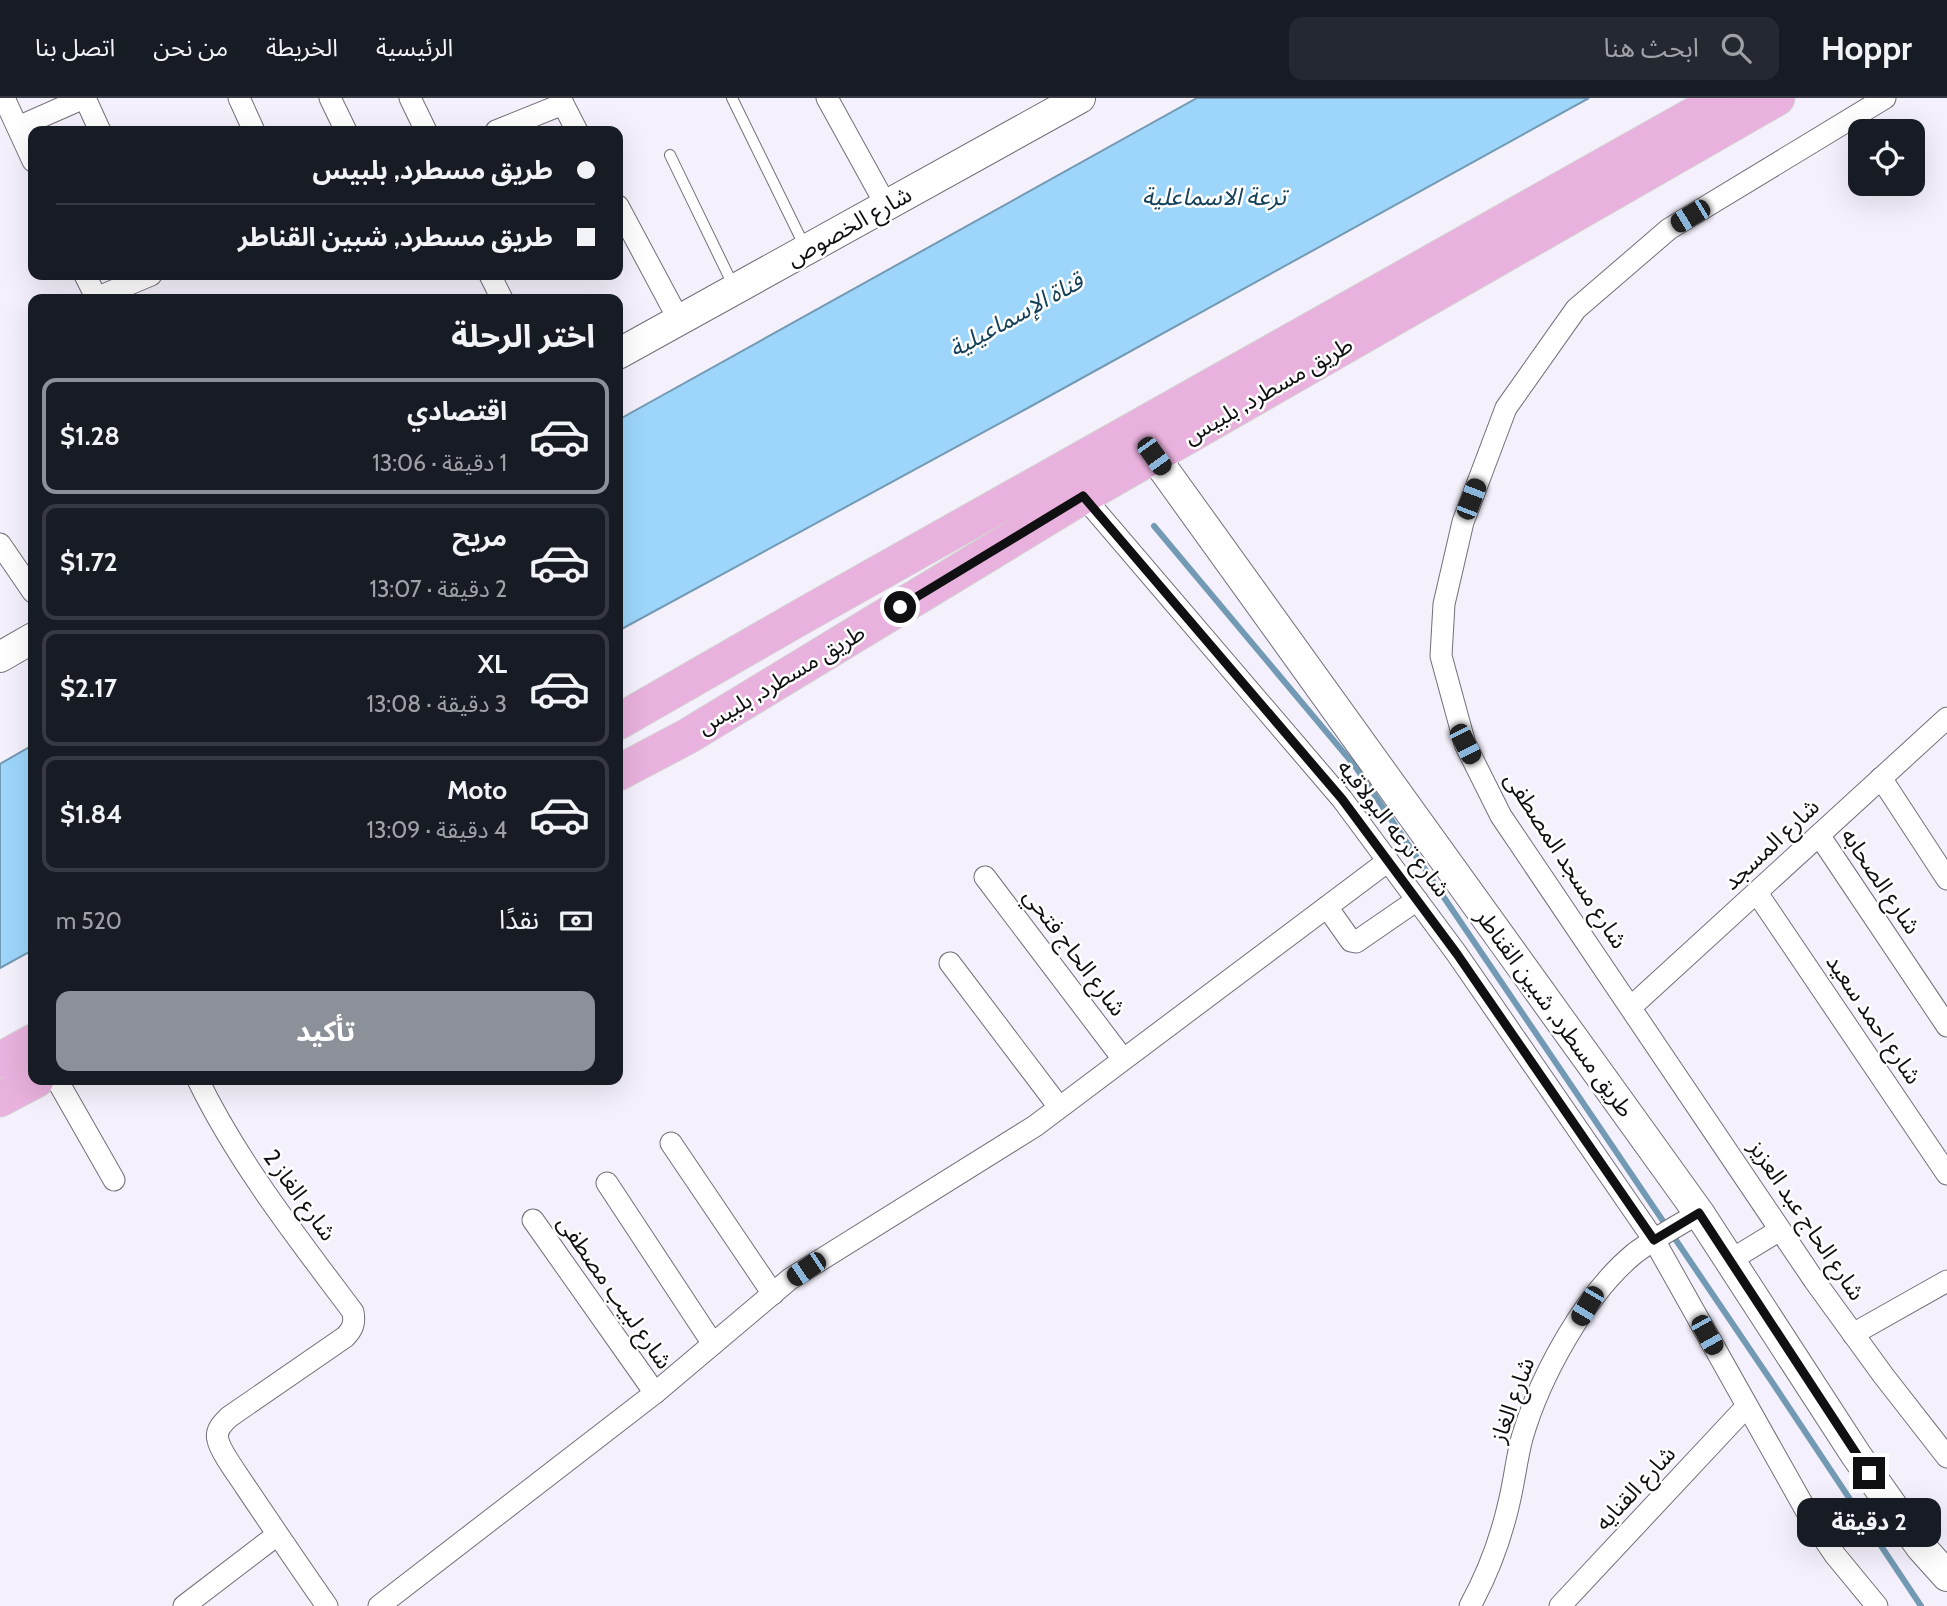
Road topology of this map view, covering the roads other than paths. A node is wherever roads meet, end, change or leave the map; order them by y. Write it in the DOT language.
graph roads {
  1 [pos="4,98"];
  2 [pos="84,98"];
  3 [pos="239,98"];
  4 [pos="330,98"];
  5 [pos="410,98"];
  6 [pos="732,98"];
  7 [pos="827,98"];
  8 [pos="1080,98"];
  9 [pos="1724,98"];
  10 [pos="1777,98"];
  11 [pos="1885,98"];
  12 [pos="561,101"];
  13 [pos="98,126"];
  14 [pos="252,126"];
  15 [pos="344,126"];
  16 [pos="424,126"];
  17 [pos="507,126"];
  18 [pos="574,126"];
  19 [pos="18,127"];
  20 [pos="28,150"];
  21 [pos="670,155"];
  22 [pos="886,205"];
  23 [pos="623,215"];
  24 [pos="807,250"];
  25 [pos="139,280"];
  26 [pos="735,289"];
  27 [pos="106,294"];
  28 [pos="679,320"];
  29 [pos="623,351"];
  30 [pos="1154,456"];
  31 [pos="1083,496"];
  32 [pos="0,544"];
  33 [pos="28,585"];
  34 [pos="28,641"];
  35 [pos="0,657"];
  36 [pos="1947,718"];
  37 [pos="623,719"];
  38 [pos="623,770"];
  39 [pos="1881,778"];
  40 [pos="1819,835"];
  41 [pos="1388,861"];
  42 [pos="985,877"];
  43 [pos="1947,880"];
  44 [pos="1757,893"];
  45 [pos="1417,900"];
  46 [pos="1327,907"];
  47 [pos="950,963"];
  48 [pos="1631,1007"];
  49 [pos="1947,1026"];
  50 [pos="28,1045"];
  51 [pos="1123,1059"];
  52 [pos="0,1060"];
  53 [pos="28,1084"];
  54 [pos="60,1085"];
  55 [pos="201,1085"];
  56 [pos="0,1099"];
  57 [pos="1059,1107"];
  58 [pos="671,1143"];
  59 [pos="1947,1174"];
  60 [pos="114,1180"];
  61 [pos="607,1183"];
  62 [pos="1699,1213"];
  63 [pos="533,1220"];
  64 [pos="1780,1230"];
  65 [pos="1654,1240"];
  66 [pos="1728,1261"];
  67 [pos="1947,1281"];
  68 [pos="773,1293"];
  69 [pos="1853,1334"];
  70 [pos="713,1344"];
  71 [pos="655,1393"];
  72 [pos="1747,1406"];
  73 [pos="1947,1457"];
  74 [pos="277,1535"];
  75 [pos="1947,1576"];
  76 [pos="410,1597"];
  77 [pos="184,1606"];
  78 [pos="327,1606"];
  79 [pos="379,1606"];
  80 [pos="1470,1606"];
  81 [pos="1560,1606"];
  82 [pos="1877,1606"];
  1 -- 19 [label="street"];
  2 -- 13 [label="street"];
  2 -- 19 [label="street"];
  3 -- 14 [label="street"];
  4 -- 15 [label="street"];
  5 -- 16 [label="street"];
  6 -- 24 [label="lane"];
  7 -- 22 [label="street"];
  8 -- 22 [label="main road, شارع الخصوص"];
  9 -- 37 [label="main road, طريق مسطرد, بلبيس"];
  10 -- 30 [label="main road, طريق مسطرد, بلبيس"];
  11 -- 48 [label="street, شارع مسجد المصطفى"];
  12 -- 17 [label="street"];
  12 -- 18 [label="street"];
  19 -- 20 [label="street"];
  21 -- 26 [label="lane"];
  22 -- 24 [label="main road, شارع الخصوص"];
  23 -- 28 [label="street"];
  24 -- 26 [label="main road, شارع الخصوص"];
  25 -- 27 [label="street"];
  26 -- 28 [label="main road, شارع الخصوص"];
  28 -- 29 [label="main road, شارع الخصوص"];
  30 -- 31 [label="main road, طريق مسطرد, بلبيس"];
  30 -- 62 [label="main road, طريق مسطرد, شبين القناطر"];
  31 -- 38 [label="main road, طريق مسطرد, بلبيس"];
  31 -- 41 [label="street, شارع ترعه البولاقيه"];
  32 -- 33 [label="street"];
  34 -- 35 [label="main road"];
  36 -- 39 [label="street, شارع المسجد"];
  39 -- 40 [label="street, شارع المسجد"];
  39 -- 43 [label="street"];
  40 -- 44 [label="street, شارع المسجد"];
  40 -- 49 [label="street, شارع الصحابه"];
  41 -- 45 [label="street, شارع ترعه البولاقيه"];
  41 -- 46 [label="street"];
  42 -- 51 [label="street, شارع الحاج فتحي"];
  44 -- 48 [label="street, شارع المسجد"];
  44 -- 59 [label="street, شارع احمد سعيد"];
  45 -- 46 [label="street"];
  45 -- 65 [label="street, شارع ترعه البولاقيه"];
  46 -- 51 [label="street"];
  47 -- 57 [label="street"];
  48 -- 64 [label="street, شارع الحاج عبد العزيز"];
  50 -- 52 [label="main road"];
  51 -- 57 [label="street"];
  53 -- 56 [label="main road"];
  54 -- 60 [label="street"];
  55 -- 74 [label="street, شارع الغاز 2"];
  57 -- 68 [label="street"];
  58 -- 68 [label="street"];
  61 -- 70 [label="street"];
  62 -- 65 [label="street, شارع الغاز"];
  62 -- 66 [label="main road, طريق مسطرد, شبين القناطر"];
  63 -- 71 [label="street, شارع لبيب مصطفى"];
  64 -- 66 [label="street"];
  64 -- 69 [label="street, شارع الحاج عبد العزيز"];
  65 -- 72 [label="street, شارع ترعه البولاقيه"];
  65 -- 80 [label="street, شارع الغاز"];
  66 -- 75 [label="main road, طريق مسطرد, شبين القناطر"];
  67 -- 69 [label="street"];
  68 -- 70 [label="street"];
  69 -- 73 [label="street, شارع الحاج عبد العزيز"];
  70 -- 71 [label="street"];
  71 -- 76 [label="street"];
  72 -- 81 [label="street, شارع القنايه"];
  72 -- 82 [label="street, شارع ترعه البولاقيه"];
  74 -- 77 [label="street"];
  74 -- 78 [label="street"];
  76 -- 79 [label="street"];
}
